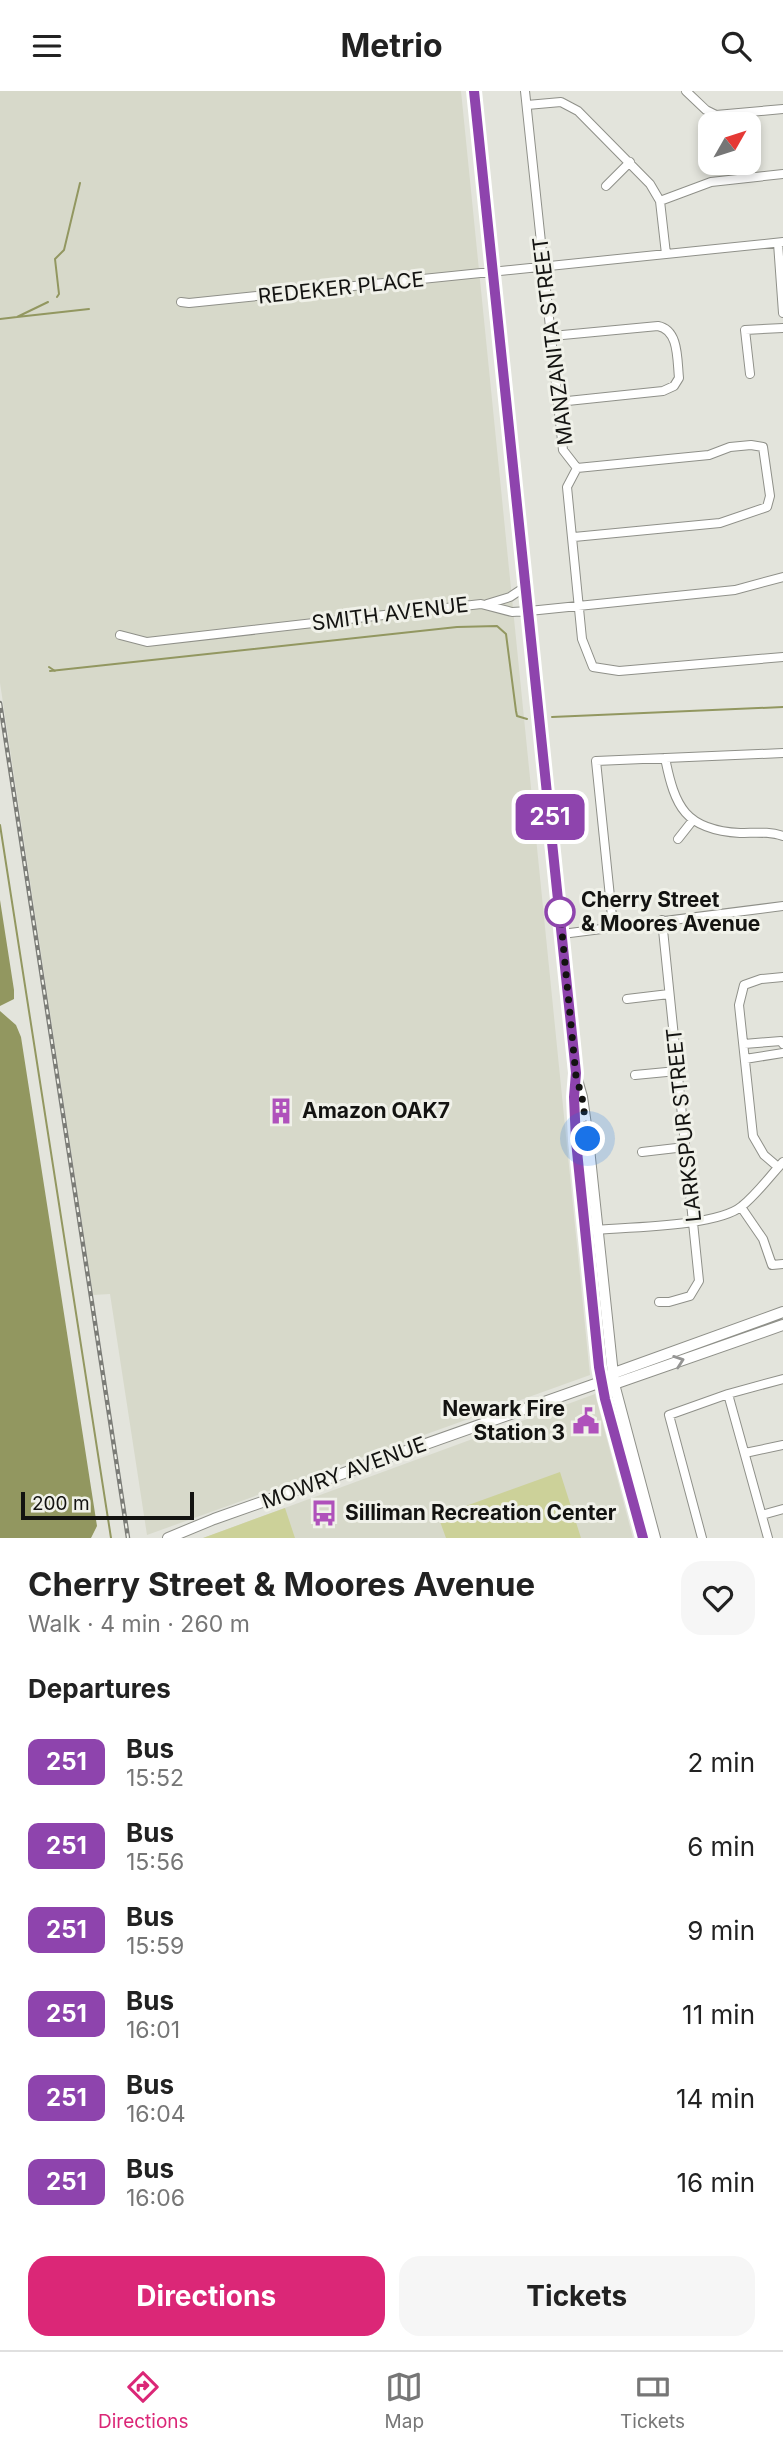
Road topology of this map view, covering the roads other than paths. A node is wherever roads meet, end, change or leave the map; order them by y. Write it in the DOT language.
graph roads {
  1 [pos="474,91"];
  2 [pos="525,91"];
  3 [pos="686,91"];
  4 [pos="527,105"];
  5 [pos="783,109"];
  6 [pos="630,162"];
  7 [pos="783,174"];
  8 [pos="606,186"];
  9 [pos="660,201"];
  10 [pos="780,242"];
  11 [pos="666,254"];
  12 [pos="544,267"];
  13 [pos="493,272"];
  14 [pos="185,303"];
  15 [pos="783,313"];
  16 [pos="783,328"];
  17 [pos="552,336"];
  18 [pos="750,374"];
  19 [pos="558,403"];
  20 [pos="577,468"];
  21 [pos="574,537"];
  22 [pos="783,577"];
  23 [pos="525,587"];
  24 [pos="487,604"];
  25 [pos="580,606"];
  26 [pos="529,611"];
  27 [pos="120,635"];
  28 [pos="783,657"];
  29 [pos="783,753"];
  30 [pos="665,758"];
  31 [pos="693,820"];
  32 [pos="783,836"];
  33 [pos="678,839"];
  34 [pos="783,906"];
  35 [pos="662,921"];
  36 [pos="613,926"];
  37 [pos="562,934"];
  38 [pos="783,977"];
  39 [pos="669,994"];
  40 [pos="627,999"];
  41 [pos="744,1044"];
  42 [pos="783,1044"];
  43 [pos="783,1052"];
  44 [pos="745,1059"];
  45 [pos="677,1070"];
  46 [pos="635,1075"];
  47 [pos="576,1076"];
  48 [pos="685,1147"];
  49 [pos="642,1152"];
  50 [pos="780,1165"];
  51 [pos="741,1207"];
  52 [pos="695,1221"];
  53 [pos="597,1229"];
  54 [pos="585,1230"];
  55 [pos="783,1264"];
  56 [pos="659,1302"];
  57 [pos="783,1312"];
  58 [pos="783,1325"];
  59 [pos="614,1379"];
  60 [pos="783,1379"];
  61 [pos="601,1382"];
  62 [pos="728,1394"];
  63 [pos="783,1445"];
  64 [pos="745,1453"];
  65 [pos="783,1509"];
  66 [pos="762,1515"];
  67 [pos="168,1538"];
  68 [pos="643,1538"];
  69 [pos="655,1538"];
  70 [pos="702,1538"];
  71 [pos="768,1538"];
  1 -- 13 [label="street"];
  2 -- 4 [label="street, MANZANITA STREET"];
  3 -- 5 [label="street"];
  4 -- 6 [label="street"];
  4 -- 12 [label="street, MANZANITA STREET"];
  6 -- 8 [label="street"];
  6 -- 9 [label="street"];
  7 -- 9 [label="street"];
  9 -- 11 [label="street"];
  10 -- 11 [label="street, REDEKER PLACE"];
  10 -- 15 [label="street"];
  11 -- 12 [label="street, REDEKER PLACE"];
  12 -- 13 [label="street, REDEKER PLACE"];
  12 -- 17 [label="street, MANZANITA STREET"];
  13 -- 14 [label="street, REDEKER PLACE"];
  13 -- 23 [label="street"];
  16 -- 18 [label="street"];
  17 -- 19 [label="street, MANZANITA STREET"];
  17 -- 19 [label="street"];
  19 -- 20 [label="street, MANZANITA STREET"];
  20 -- 21 [label="street, MANZANITA STREET"];
  20 -- 21 [label="street"];
  21 -- 25 [label="street, MANZANITA STREET"];
  22 -- 25 [label="street, SMITH AVENUE"];
  23 -- 24 [label="street"];
  23 -- 26 [label="street"];
  24 -- 26 [label="street, SMITH AVENUE"];
  24 -- 27 [label="street, SMITH AVENUE"];
  25 -- 26 [label="street, SMITH AVENUE"];
  25 -- 28 [label="street, MANZANITA STREET"];
  26 -- 37 [label="street"];
  29 -- 30 [label="street"];
  30 -- 31 [label="street"];
  30 -- 36 [label="street"];
  31 -- 32 [label="street"];
  31 -- 33 [label="street"];
  34 -- 35 [label="street"];
  35 -- 36 [label="street"];
  35 -- 39 [label="street, LARKSPUR STREET"];
  36 -- 37 [label="street"];
  37 -- 47 [label="street"];
  38 -- 41 [label="street"];
  39 -- 40 [label="street"];
  39 -- 45 [label="street, LARKSPUR STREET"];
  41 -- 42 [label="street"];
  41 -- 44 [label="street"];
  43 -- 44 [label="street"];
  44 -- 50 [label="street"];
  45 -- 46 [label="street"];
  45 -- 48 [label="street, LARKSPUR STREET"];
  47 -- 53 [label="main road"];
  47 -- 54 [label="main road"];
  48 -- 49 [label="street"];
  48 -- 52 [label="street, LARKSPUR STREET"];
  50 -- 51 [label="street"];
  51 -- 52 [label="street"];
  51 -- 55 [label="street"];
  52 -- 53 [label="street"];
  52 -- 56 [label="street, LARKSPUR STREET"];
  53 -- 54 [label="street"];
  53 -- 59 [label="main road"];
  54 -- 61 [label="main road"];
  57 -- 59 [label="main road, MOWRY AVENUE"];
  59 -- 58 [label="main road, MOWRY AVENUE, one-way"];
  59 -- 61 [label="main road, MOWRY AVENUE"];
  59 -- 69 [label="main road"];
  60 -- 62 [label="street"];
  61 -- 67 [label="main road, MOWRY AVENUE"];
  61 -- 68 [label="main road"];
  62 -- 64 [label="street"];
  62 -- 70 [label="street"];
  63 -- 64 [label="street"];
  64 -- 66 [label="street"];
  65 -- 66 [label="street"];
  66 -- 71 [label="street"];
}
